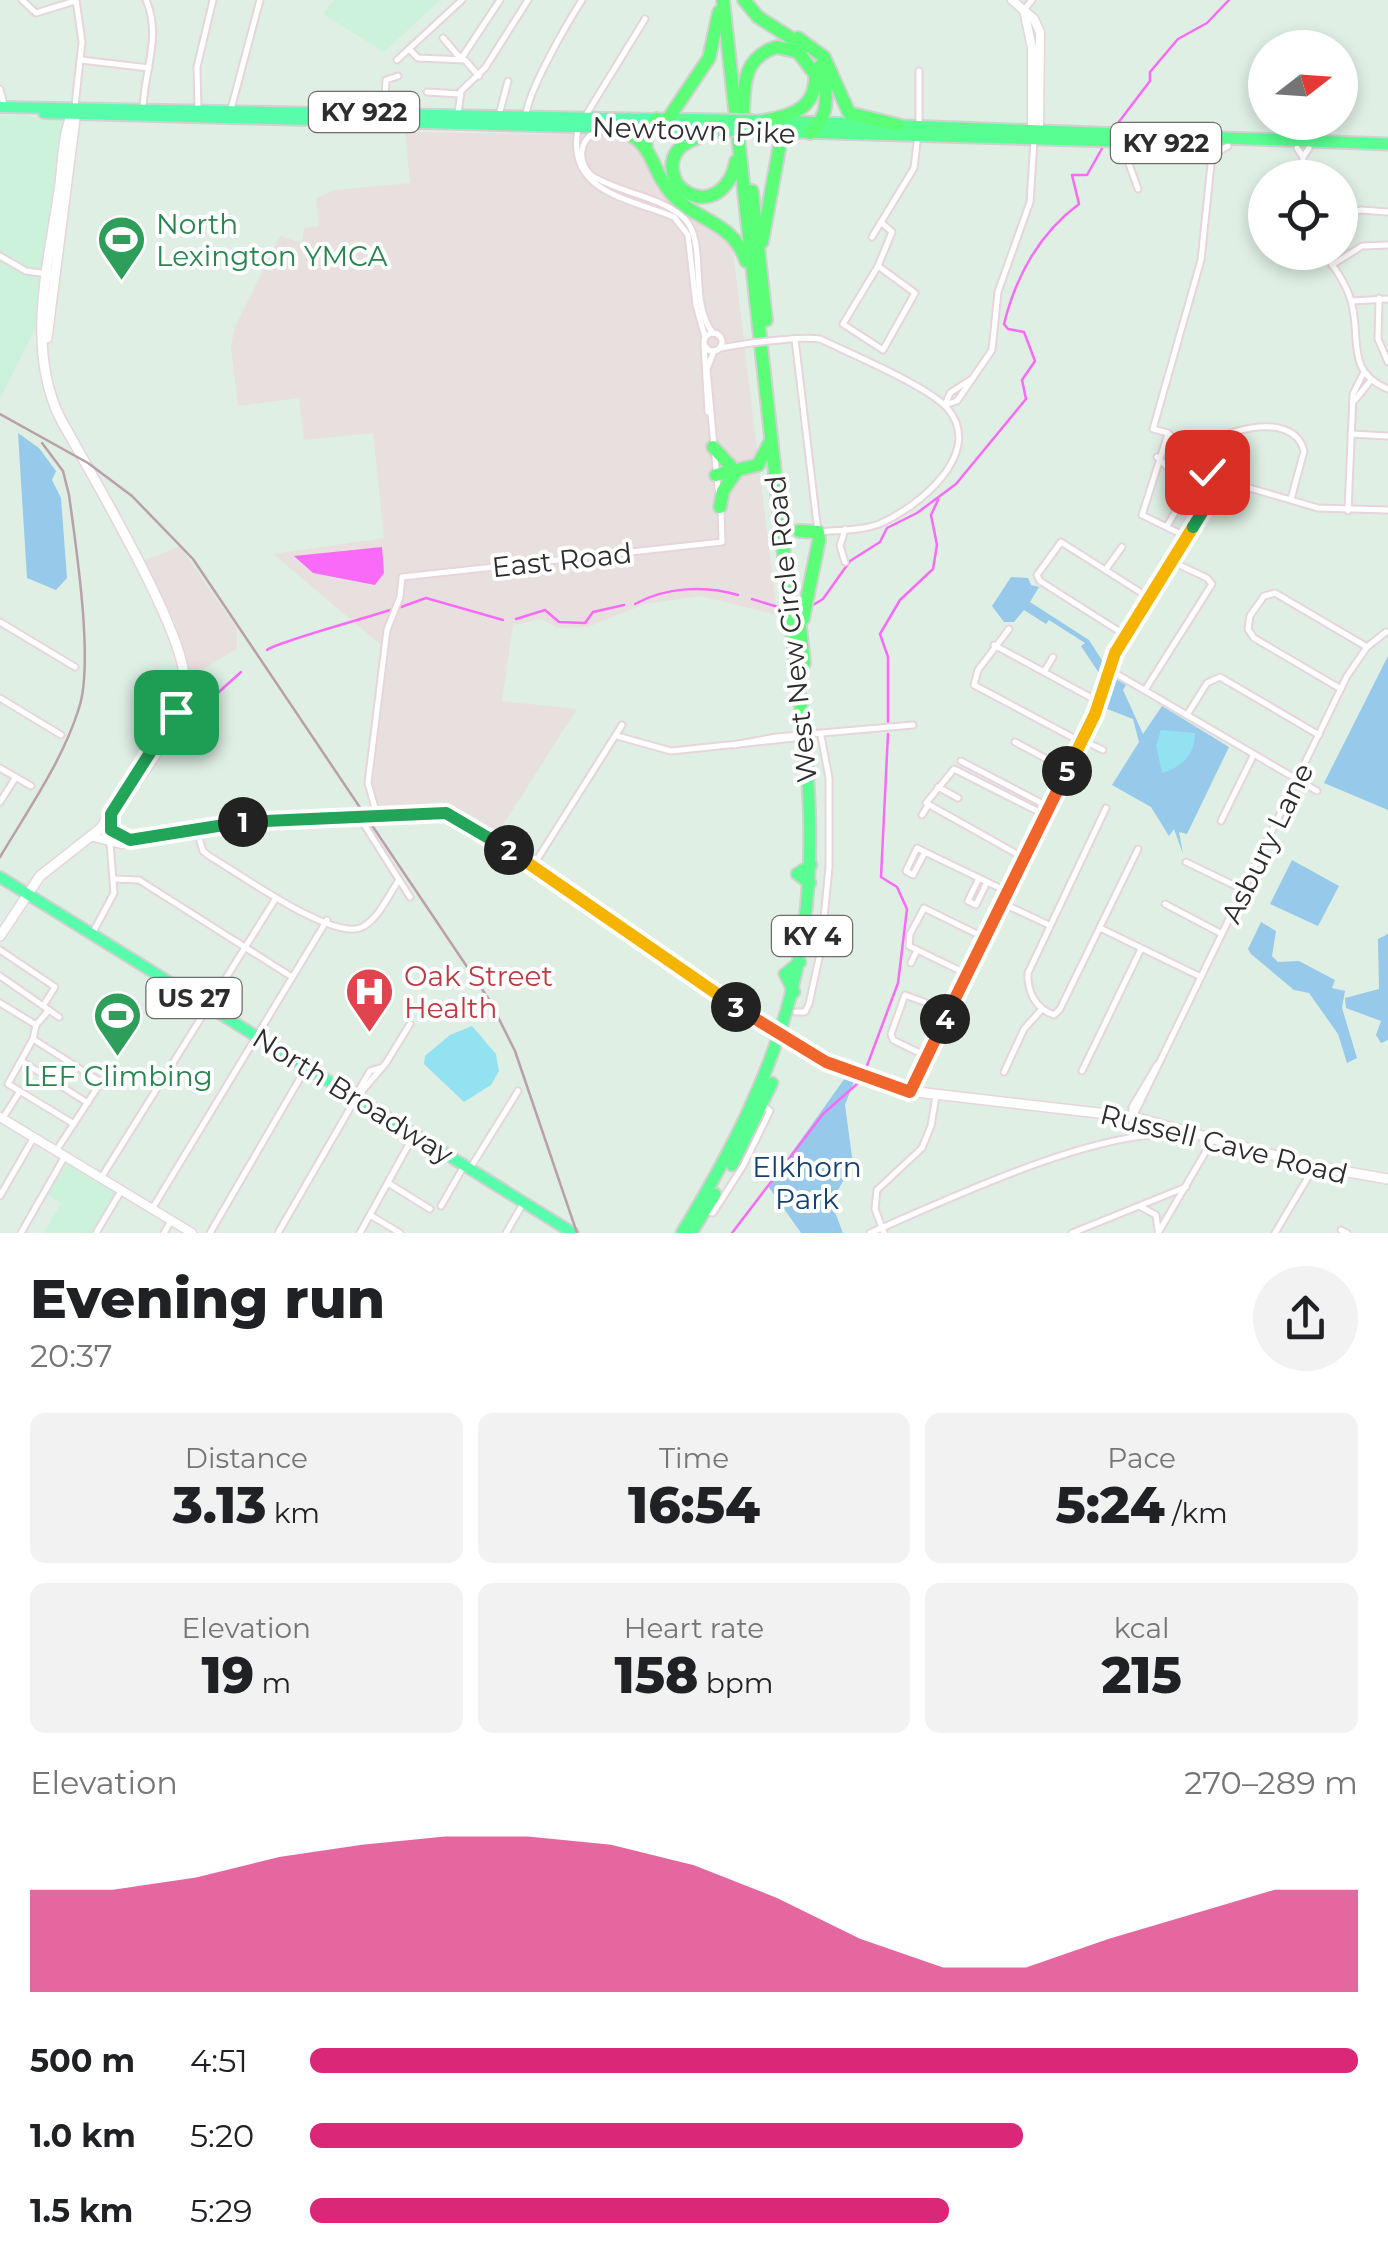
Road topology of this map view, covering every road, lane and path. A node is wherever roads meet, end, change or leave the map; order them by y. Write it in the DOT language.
graph roads {
  1 [pos="22,0"];
  2 [pos="76,0"];
  3 [pos="146,0"];
  4 [pos="213,0"];
  5 [pos="260,0"];
  6 [pos="462,0"];
  7 [pos="500,0"];
  8 [pos="528,0"];
  9 [pos="582,0"];
  10 [pos="724,0"];
  11 [pos="744,0"];
  12 [pos="1012,0"];
  13 [pos="1032,0"];
  14 [pos="1024,10"];
  15 [pos="644,19"];
  16 [pos="778,30"];
  17 [pos="443,38"];
  18 [pos="409,49"];
  19 [pos="461,59"];
  20 [pos="82,60"];
  21 [pos="397,60"];
  22 [pos="150,68"];
  23 [pos="919,71"];
  24 [pos="398,76"];
  25 [pos="478,76"];
  26 [pos="508,82"];
  27 [pos="0,89"];
  28 [pos="427,92"];
  29 [pos="460,94"];
  30 [pos="143,108"];
  31 [pos="3,109"];
  32 [pos="74,111"];
  33 [pos="198,111"];
  34 [pos="230,112"];
  35 [pos="384,116"];
  36 [pos="743,117"];
  37 [pos="458,118"];
  38 [pos="499,120"];
  39 [pos="527,120"];
  40 [pos="582,121"];
  41 [pos="658,122"];
  42 [pos="821,123"];
  43 [pos="719,125"];
  44 [pos="898,125"];
  45 [pos="602,126"];
  46 [pos="763,126"];
  47 [pos="618,128"];
  48 [pos="918,130"];
  49 [pos="792,132"];
  50 [pos="810,133"];
  51 [pos="1034,133"];
  52 [pos="738,138"];
  53 [pos="1248,139"];
  54 [pos="1250,140"];
  55 [pos="1270,140"];
  56 [pos="1115,141"];
  57 [pos="1134,142"];
  58 [pos="1198,144"];
  59 [pos="1230,146"];
  60 [pos="647,147"];
  61 [pos="1388,147"];
  62 [pos="1303,151"];
  63 [pos="1212,155"];
  64 [pos="1126,156"];
  65 [pos="1303,160"];
  66 [pos="1138,187"];
  67 [pos="1358,211"];
  68 [pos="1388,212"];
  69 [pos="882,222"];
  70 [pos="872,237"];
  71 [pos="1388,244"];
  72 [pos="1358,249"];
  73 [pos="760,254"];
  74 [pos="0,256"];
  75 [pos="878,266"];
  76 [pos="1335,270"];
  77 [pos="52,274"];
  78 [pos="752,279"];
  79 [pos="1379,298"];
  80 [pos="1388,299"];
  81 [pos="1352,301"];
  82 [pos="713,333"];
  83 [pos="705,337"];
  84 [pos="811,338"];
  85 [pos="722,339"];
  86 [pos="795,339"];
  87 [pos="778,340"];
  88 [pos="750,343"];
  89 [pos="704,345"];
  90 [pos="717,350"];
  91 [pos="796,351"];
  92 [pos="1388,362"];
  93 [pos="1364,372"];
  94 [pos="974,378"];
  95 [pos="1371,380"];
  96 [pos="1388,389"];
  97 [pos="950,394"];
  98 [pos="933,397"];
  99 [pos="957,402"];
  100 [pos="1354,402"];
  101 [pos="945,405"];
  102 [pos="953,416"];
  103 [pos="711,424"];
  104 [pos="770,433"];
  105 [pos="1168,434"];
  106 [pos="1351,434"];
  107 [pos="1388,436"];
  108 [pos="714,447"];
  109 [pos="1192,454"];
  110 [pos="1157,457"];
  111 [pos="759,470"];
  112 [pos="740,472"];
  113 [pos="716,475"];
  114 [pos="1222,480"];
  115 [pos="1291,499"];
  116 [pos="720,507"];
  117 [pos="782,508"];
  118 [pos="1388,510"];
  119 [pos="1348,511"];
  120 [pos="1166,528"];
  121 [pos="826,537"];
  122 [pos="1187,537"];
  123 [pos="1122,547"];
  124 [pos="1171,561"];
  125 [pos="844,562"];
  126 [pos="1106,569"];
  127 [pos="1149,597"];
  128 [pos="0,622"];
  129 [pos="1009,629"];
  130 [pos="1386,632"];
  131 [pos="1125,635"];
  132 [pos="802,636"];
  133 [pos="994,645"];
  134 [pos="1367,647"];
  135 [pos="1053,657"];
  136 [pos="75,667"];
  137 [pos="1108,669"];
  138 [pos="1044,672"];
  139 [pos="1341,689"];
  140 [pos="1145,690"];
  141 [pos="0,698"];
  142 [pos="1099,702"];
  143 [pos="1187,716"];
  144 [pos="622,725"];
  145 [pos="914,725"];
  146 [pos="61,735"];
  147 [pos="1319,735"];
  148 [pos="617,736"];
  149 [pos="812,737"];
  150 [pos="1081,741"];
  151 [pos="1015,742"];
  152 [pos="1102,750"];
  153 [pos="1253,756"];
  154 [pos="962,762"];
  155 [pos="0,768"];
  156 [pos="1068,770"];
  157 [pos="16,777"];
  158 [pos="1297,781"];
  159 [pos="31,786"];
  160 [pos="938,786"];
  161 [pos="1317,791"];
  162 [pos="958,798"];
  163 [pos="0,802"];
  164 [pos="926,806"];
  165 [pos="1049,808"];
  166 [pos="1106,808"];
  167 [pos="111,813"];
  168 [pos="377,815"];
  169 [pos="1045,815"];
  170 [pos="358,816"];
  171 [pos="922,816"];
  172 [pos="1221,821"];
  173 [pos="196,828"];
  174 [pos="96,834"];
  175 [pos="127,841"];
  176 [pos="110,843"];
  177 [pos="1138,849"];
  178 [pos="925,852"];
  179 [pos="1024,858"];
  180 [pos="1186,862"];
  181 [pos="533,866"];
  182 [pos="0,878"];
  183 [pos="979,878"];
  184 [pos="114,880"];
  185 [pos="398,880"];
  186 [pos="987,882"];
  187 [pos="1244,890"];
  188 [pos="1008,892"];
  189 [pos="27,894"];
  190 [pos="410,897"];
  191 [pos="276,898"];
  192 [pos="1002,903"];
  193 [pos="1165,904"];
  194 [pos="328,920"];
  195 [pos="1050,926"];
  196 [pos="1100,928"];
  197 [pos="87,931"];
  198 [pos="976,934"];
  199 [pos="1222,934"];
  200 [pos="0,936"];
  201 [pos="245,946"];
  202 [pos="1141,949"];
  203 [pos="0,950"];
  204 [pos="917,950"];
  205 [pos="911,962"];
  206 [pos="967,974"];
  207 [pos="0,976"];
  208 [pos="293,977"];
  209 [pos="1201,977"];
  210 [pos="0,1004"];
  211 [pos="208,1007"];
  212 [pos="46,1008"];
  213 [pos="1042,1009"];
  214 [pos="949,1011"];
  215 [pos="59,1017"];
  216 [pos="410,1024"];
  217 [pos="36,1025"];
  218 [pos="258,1037"];
  219 [pos="33,1039"];
  220 [pos="785,1039"];
  221 [pos="927,1057"];
  222 [pos="22,1061"];
  223 [pos="306,1068"];
  224 [pos="1082,1071"];
  225 [pos="1004,1072"];
  226 [pos="20,1091"];
  227 [pos="518,1091"];
  228 [pos="910,1092"];
  229 [pos="936,1096"];
  230 [pos="356,1098"];
  231 [pos="88,1102"];
  232 [pos="1,1117"];
  233 [pos="1132,1117"];
  234 [pos="74,1124"];
  235 [pos="1172,1134"];
  236 [pos="414,1135"];
  237 [pos="1132,1135"];
  238 [pos="34,1137"];
  239 [pos="1214,1138"];
  240 [pos="61,1153"];
  241 [pos="1314,1166"];
  242 [pos="467,1167"];
  243 [pos="101,1178"];
  244 [pos="1388,1179"];
  245 [pos="388,1183"];
  246 [pos="1186,1187"];
  247 [pos="121,1191"];
  248 [pos="0,1196"];
  249 [pos="524,1202"];
  250 [pos="440,1206"];
  251 [pos="1136,1207"];
  252 [pos="430,1209"];
  253 [pos="152,1210"];
  254 [pos="370,1215"];
  255 [pos="171,1221"];
  256 [pos="883,1230"];
  257 [pos="21,1233"];
  258 [pos="96,1233"];
  259 [pos="164,1233"];
  260 [pos="192,1233"];
  261 [pos="210,1233"];
  262 [pos="278,1233"];
  263 [pos="360,1233"];
  264 [pos="400,1233"];
  265 [pos="506,1233"];
  266 [pos="573,1233"];
  267 [pos="682,1233"];
  268 [pos="691,1233"];
  269 [pos="870,1233"];
  270 [pos="1072,1233"];
  271 [pos="1158,1233"];
  272 [pos="1275,1233"];
  1 -- 2 [label="street"];
  2 -- 20 [label="street"];
  3 -- 22 [label="street"];
  4 -- 33 [label="street"];
  5 -- 34 [label="street"];
  6 -- 18 [label="street"];
  7 -- 19 [label="street"];
  8 -- 25 [label="street"];
  9 -- 39 [label="street"];
  10 -- 36 [label="highway, West New Circle Road / KY 4"];
  10 -- 41 [label="highway"];
  10 -- 52 [label="highway, West New Circle Road / KY 4"];
  11 -- 16 [label="highway"];
  12 -- 14 [label="street"];
  13 -- 14 [label="street"];
  14 -- 51 [label="street"];
  15 -- 40 [label="street"];
  16 -- 42 [label="highway"];
  16 -- 44 [label="highway"];
  17 -- 19 [label="street"];
  18 -- 19 [label="street"];
  18 -- 21 [label="street"];
  19 -- 25 [label="street"];
  20 -- 22 [label="street"];
  20 -- 32 [label="street"];
  22 -- 30 [label="street"];
  23 -- 48 [label="street"];
  24 -- 35 [label="street"];
  25 -- 29 [label="street"];
  26 -- 38 [label="street"];
  27 -- 31 [label="street"];
  28 -- 29 [label="street"];
  29 -- 37 [label="street"];
  30 -- 32 [label="main road, Newtown Pike / KY 922"];
  30 -- 33 [label="main road, Newtown Pike / KY 922"];
  31 -- 32 [label="main road, Newtown Pike / KY 922"];
  32 -- 33 [label="main road, Newtown Pike / KY 922"];
  32 -- 77 [label="main road"];
  33 -- 34 [label="main road, Newtown Pike / KY 922"];
  34 -- 35 [label="main road, Newtown Pike / KY 922"];
  35 -- 37 [label="main road, Newtown Pike / KY 922"];
  36 -- 46 [label="highway"];
  36 -- 73 [label="highway, West New Circle Road / KY 4"];
  37 -- 38 [label="main road, Newtown Pike / KY 922"];
  38 -- 39 [label="main road, Newtown Pike / KY 922"];
  39 -- 40 [label="main road, Newtown Pike / KY 922"];
  40 -- 41 [label="main road, Newtown Pike / KY 922"];
  40 -- 45 [label="main road, Newtown Pike / KY 922"];
  40 -- 83 [label="street"];
  41 -- 43 [label="highway, Newtown Pike / KY 922"];
  41 -- 43 [label="highway, Newtown Pike / KY 922"];
  41 -- 47 [label="main road, Newtown Pike / KY 922"];
  41 -- 60 [label="highway"];
  42 -- 44 [label="highway, Newtown Pike / KY 922"];
  42 -- 46 [label="highway, Newtown Pike / KY 922"];
  42 -- 50 [label="highway"];
  43 -- 46 [label="highway, Newtown Pike / KY 922, bridge"];
  43 -- 52 [label="highway"];
  44 -- 48 [label="highway, Newtown Pike / KY 922"];
  45 -- 47 [label="main road, Newtown Pike / KY 922"];
  45 -- 82 [label="street"];
  46 -- 49 [label="highway, Newtown Pike / KY 922"];
  47 -- 60 [label="highway"];
  48 -- 50 [label="highway, Newtown Pike / KY 922"];
  48 -- 51 [label="highway, Newtown Pike / KY 922"];
  48 -- 69 [label="street"];
  49 -- 50 [label="highway, Newtown Pike / KY 922"];
  49 -- 73 [label="highway"];
  51 -- 53 [label="highway, Newtown Pike / KY 922"];
  51 -- 56 [label="highway, Newtown Pike / KY 922"];
  51 -- 94 [label="street"];
  52 -- 78 [label="highway, West New Circle Road / KY 4"];
  54 -- 59 [label="highway"];
  55 -- 61 [label="highway, Newtown Pike / KY 922"];
  56 -- 57 [label="highway, Newtown Pike / KY 922"];
  56 -- 64 [label="street"];
  57 -- 58 [label="highway, Newtown Pike / KY 922"];
  57 -- 64 [label="street"];
  58 -- 59 [label="highway, Newtown Pike / KY 922"];
  58 -- 63 [label="street"];
  59 -- 62 [label="highway, Newtown Pike / KY 922"];
  59 -- 63 [label="street"];
  60 -- 78 [label="highway"];
  61 -- 62 [label="highway, Newtown Pike / KY 922"];
  62 -- 65 [label="street"];
  63 -- 105 [label="street"];
  64 -- 66 [label="street"];
  67 -- 68 [label="street"];
  69 -- 70 [label="street"];
  69 -- 75 [label="street"];
  71 -- 72 [label="street"];
  73 -- 117 [label="highway, West New Circle Road / KY 4"];
  74 -- 77 [label="street"];
  75 -- 75 [label="street"];
  76 -- 81 [label="street"];
  77 -- 167 [label="main road"];
  78 -- 104 [label="highway, West New Circle Road / KY 4"];
  79 -- 80 [label="street"];
  79 -- 81 [label="street"];
  79 -- 92 [label="street"];
  81 -- 93 [label="street"];
  82 -- 83 [label="street"];
  82 -- 85 [label="street"];
  83 -- 89 [label="street"];
  84 -- 86 [label="street"];
  84 -- 91 [label="street"];
  84 -- 98 [label="street"];
  85 -- 88 [label="street"];
  85 -- 90 [label="street"];
  86 -- 87 [label="street"];
  86 -- 91 [label="street"];
  87 -- 88 [label="street, bridge"];
  87 -- 91 [label="street"];
  88 -- 90 [label="street"];
  89 -- 90 [label="street"];
  89 -- 103 [label="street"];
  90 -- 103 [label="street"];
  91 -- 121 [label="street"];
  93 -- 95 [label="street"];
  93 -- 100 [label="street"];
  94 -- 97 [label="street"];
  94 -- 99 [label="street"];
  95 -- 96 [label="street"];
  95 -- 100 [label="street"];
  97 -- 98 [label="street"];
  97 -- 101 [label="street"];
  98 -- 101 [label="street"];
  99 -- 101 [label="street"];
  99 -- 102 [label="street"];
  100 -- 106 [label="street"];
  101 -- 102 [label="street"];
  102 -- 121 [label="street"];
  103 -- 108 [label="street"];
  104 -- 111 [label="highway"];
  104 -- 117 [label="highway, West New Circle Road / KY 4"];
  105 -- 109 [label="street"];
  105 -- 110 [label="street"];
  106 -- 107 [label="street"];
  106 -- 119 [label="street"];
  108 -- 112 [label="highway"];
  108 -- 113 [label="street"];
  109 -- 114 [label="street"];
  109 -- 115 [label="street"];
  110 -- 120 [label="street"];
  110 -- 120 [label="street"];
  111 -- 112 [label="highway"];
  111 -- 117 [label="highway"];
  112 -- 113 [label="highway"];
  112 -- 116 [label="highway"];
  113 -- 116 [label="street"];
  114 -- 115 [label="street"];
  114 -- 122 [label="street"];
  115 -- 119 [label="street"];
  116 -- 168 [label="street, East Road"];
  117 -- 121 [label="highway"];
  117 -- 132 [label="highway, West New Circle Road / KY 4"];
  117 -- 149 [label="highway, West New Circle Road / KY 4"];
  118 -- 119 [label="street"];
  120 -- 122 [label="street"];
  121 -- 125 [label="street"];
  121 -- 132 [label="highway"];
  122 -- 124 [label="street"];
  123 -- 126 [label="street"];
  124 -- 127 [label="street"];
  124 -- 140 [label="street"];
  126 -- 127 [label="street"];
  126 -- 131 [label="street"];
  127 -- 131 [label="street"];
  128 -- 136 [label="street"];
  129 -- 133 [label="street"];
  130 -- 134 [label="street, Asbury Lane"];
  131 -- 137 [label="street"];
  132 -- 149 [label="highway, West New Circle Road / KY 4"];
  133 -- 138 [label="street"];
  133 -- 150 [label="street"];
  134 -- 139 [label="street, Asbury Lane"];
  134 -- 139 [label="street"];
  135 -- 138 [label="street"];
  137 -- 140 [label="street"];
  137 -- 142 [label="street"];
  138 -- 142 [label="street"];
  139 -- 147 [label="street, Asbury Lane"];
  140 -- 143 [label="street"];
  141 -- 146 [label="street"];
  142 -- 150 [label="street"];
  143 -- 147 [label="street"];
  143 -- 153 [label="street"];
  144 -- 148 [label="street"];
  145 -- 149 [label="street"];
  147 -- 158 [label="street, Asbury Lane"];
  148 -- 149 [label="street"];
  148 -- 181 [label="street"];
  149 -- 220 [label="highway, West New Circle Road / KY 4"];
  149 -- 220 [label="highway, West New Circle Road / KY 4"];
  150 -- 152 [label="street"];
  150 -- 156 [label="street"];
  151 -- 156 [label="street"];
  153 -- 158 [label="street"];
  153 -- 172 [label="street"];
  154 -- 165 [label="street"];
  155 -- 157 [label="street"];
  156 -- 165 [label="street"];
  157 -- 159 [label="street"];
  157 -- 163 [label="street"];
  158 -- 161 [label="street"];
  158 -- 187 [label="street, Asbury Lane"];
  160 -- 162 [label="street"];
  160 -- 164 [label="street"];
  160 -- 169 [label="street"];
  164 -- 171 [label="street"];
  164 -- 179 [label="street"];
  165 -- 169 [label="street"];
  166 -- 195 [label="street"];
  167 -- 174 [label="main road"];
  167 -- 175 [label="main road"];
  168 -- 170 [label="street, Russell Cave Road"];
  168 -- 181 [label="street, Russell Cave Road"];
  169 -- 179 [label="street"];
  170 -- 173 [label="street, Russell Cave Road"];
  170 -- 185 [label="street"];
  173 -- 175 [label="street, Russell Cave Road"];
  173 -- 191 [label="street"];
  174 -- 175 [label="street"];
  174 -- 176 [label="street, Russell Cave Road"];
  174 -- 189 [label="main road"];
  175 -- 176 [label="street, Russell Cave Road"];
  176 -- 184 [label="street"];
  177 -- 196 [label="street"];
  178 -- 178 [label="street"];
  178 -- 183 [label="street"];
  179 -- 188 [label="street"];
  180 -- 187 [label="street"];
  181 -- 220 [label="street, Russell Cave Road"];
  182 -- 189 [label="main road, North Broadway / US 27"];
  183 -- 186 [label="street"];
  183 -- 186 [label="street"];
  184 -- 197 [label="street"];
  184 -- 201 [label="street"];
  185 -- 190 [label="street"];
  185 -- 194 [label="street"];
  186 -- 188 [label="street"];
  187 -- 199 [label="street, Asbury Lane"];
  188 -- 192 [label="street"];
  189 -- 197 [label="main road, North Broadway / US 27"];
  189 -- 200 [label="main road"];
  191 -- 194 [label="street"];
  191 -- 201 [label="street"];
  192 -- 195 [label="street"];
  192 -- 206 [label="street"];
  193 -- 199 [label="street"];
  194 -- 208 [label="street"];
  195 -- 213 [label="street"];
  196 -- 202 [label="street"];
  196 -- 213 [label="street"];
  197 -- 211 [label="main road, North Broadway / US 27"];
  198 -- 204 [label="street"];
  199 -- 209 [label="street, Asbury Lane"];
  201 -- 208 [label="street"];
  201 -- 211 [label="street"];
  202 -- 209 [label="street"];
  202 -- 224 [label="street"];
  203 -- 212 [label="street"];
  204 -- 205 [label="street"];
  204 -- 206 [label="street"];
  206 -- 214 [label="street"];
  207 -- 212 [label="street"];
  208 -- 218 [label="street"];
  209 -- 233 [label="street, Asbury Lane"];
  210 -- 217 [label="street"];
  211 -- 218 [label="main road, North Broadway / US 27"];
  211 -- 243 [label="street"];
  212 -- 215 [label="street"];
  212 -- 217 [label="street"];
  213 -- 225 [label="street"];
  214 -- 221 [label="street"];
  214 -- 221 [label="street"];
  216 -- 230 [label="street"];
  217 -- 219 [label="street"];
  218 -- 223 [label="main road, North Broadway / US 27"];
  218 -- 253 [label="street"];
  219 -- 222 [label="street"];
  219 -- 231 [label="street"];
  220 -- 228 [label="main road, Russell Cave Road"];
  220 -- 267 [label="highway, West New Circle Road / KY 4"];
  220 -- 268 [label="highway, West New Circle Road / KY 4"];
  221 -- 228 [label="street"];
  222 -- 226 [label="street"];
  222 -- 231 [label="street"];
  223 -- 230 [label="main road, North Broadway / US 27"];
  223 -- 261 [label="street"];
  226 -- 232 [label="street"];
  226 -- 234 [label="street"];
  227 -- 242 [label="street"];
  228 -- 229 [label="main road, Russell Cave Road"];
  229 -- 233 [label="main road, Russell Cave Road"];
  229 -- 256 [label="street"];
  230 -- 236 [label="main road, North Broadway / US 27"];
  230 -- 262 [label="street"];
  231 -- 234 [label="street"];
  232 -- 238 [label="street"];
  233 -- 237 [label="street"];
  233 -- 239 [label="main road, Russell Cave Road"];
  234 -- 240 [label="street"];
  235 -- 237 [label="street"];
  236 -- 242 [label="main road, North Broadway / US 27"];
  236 -- 245 [label="street"];
  237 -- 256 [label="street"];
  238 -- 240 [label="street"];
  238 -- 248 [label="street"];
  239 -- 241 [label="main road, Russell Cave Road"];
  239 -- 246 [label="street"];
  240 -- 243 [label="street"];
  240 -- 257 [label="street"];
  241 -- 244 [label="main road, Russell Cave Road"];
  241 -- 272 [label="street"];
  242 -- 249 [label="main road, North Broadway / US 27"];
  242 -- 250 [label="street"];
  243 -- 247 [label="street"];
  245 -- 252 [label="street"];
  245 -- 254 [label="street"];
  246 -- 251 [label="street"];
  246 -- 271 [label="street"];
  247 -- 253 [label="street"];
  247 -- 258 [label="street"];
  249 -- 265 [label="street"];
  249 -- 266 [label="main road, North Broadway / US 27"];
  251 -- 270 [label="street"];
  251 -- 271 [label="street"];
  253 -- 255 [label="street"];
  254 -- 263 [label="street"];
  254 -- 264 [label="street"];
  255 -- 259 [label="street"];
  255 -- 260 [label="street"];
  256 -- 269 [label="street"];
}
